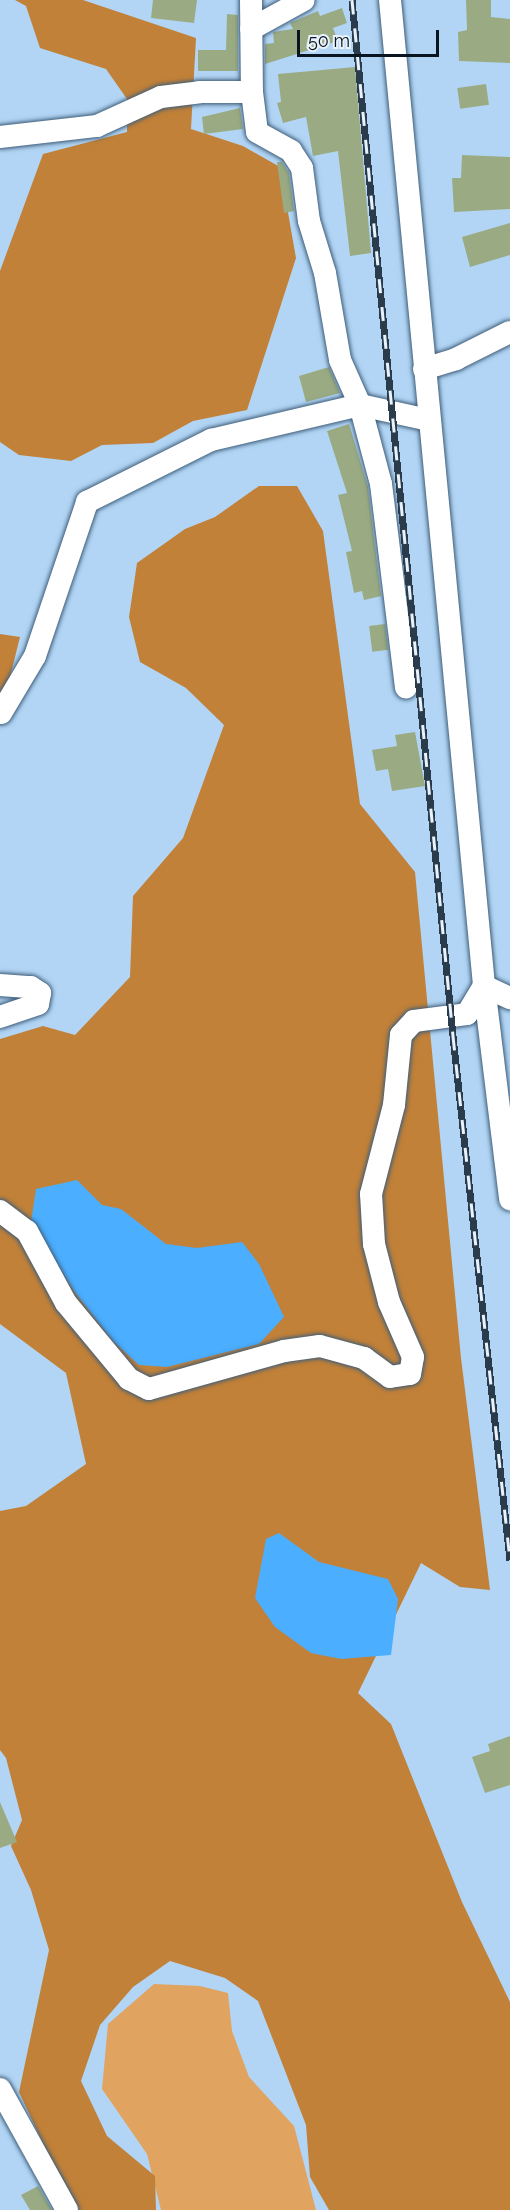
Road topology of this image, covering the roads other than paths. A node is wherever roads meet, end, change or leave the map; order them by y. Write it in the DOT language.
graph roads {
  1 [pos="251,0"];
  2 [pos="304,0"];
  3 [pos="390,0"];
  4 [pos="251,29"];
  5 [pos="252,92"];
  6 [pos="0,137"];
  7 [pos="510,332"];
  8 [pos="424,369"];
  9 [pos="360,405"];
  10 [pos="429,420"];
  11 [pos="406,687"];
  12 [pos="1,713"];
  13 [pos="0,984"];
  14 [pos="484,986"];
  15 [pos="510,999"];
  16 [pos="0,1017"];
  17 [pos="510,1199"];
  18 [pos="0,1211"];
  19 [pos="0,2089"];
  20 [pos="67,2210"];
  1 -- 4 [label="street"];
  2 -- 4 [label="street"];
  3 -- 8 [label="street"];
  4 -- 5 [label="street"];
  5 -- 6 [label="street"];
  5 -- 9 [label="street"];
  7 -- 8 [label="street"];
  8 -- 10 [label="street"];
  9 -- 10 [label="street"];
  9 -- 11 [label="street"];
  9 -- 12 [label="street"];
  10 -- 14 [label="street"];
  13 -- 16 [label="street"];
  14 -- 15 [label="street"];
  14 -- 17 [label="street"];
  14 -- 18 [label="street"];
  19 -- 20 [label="street"];
}
